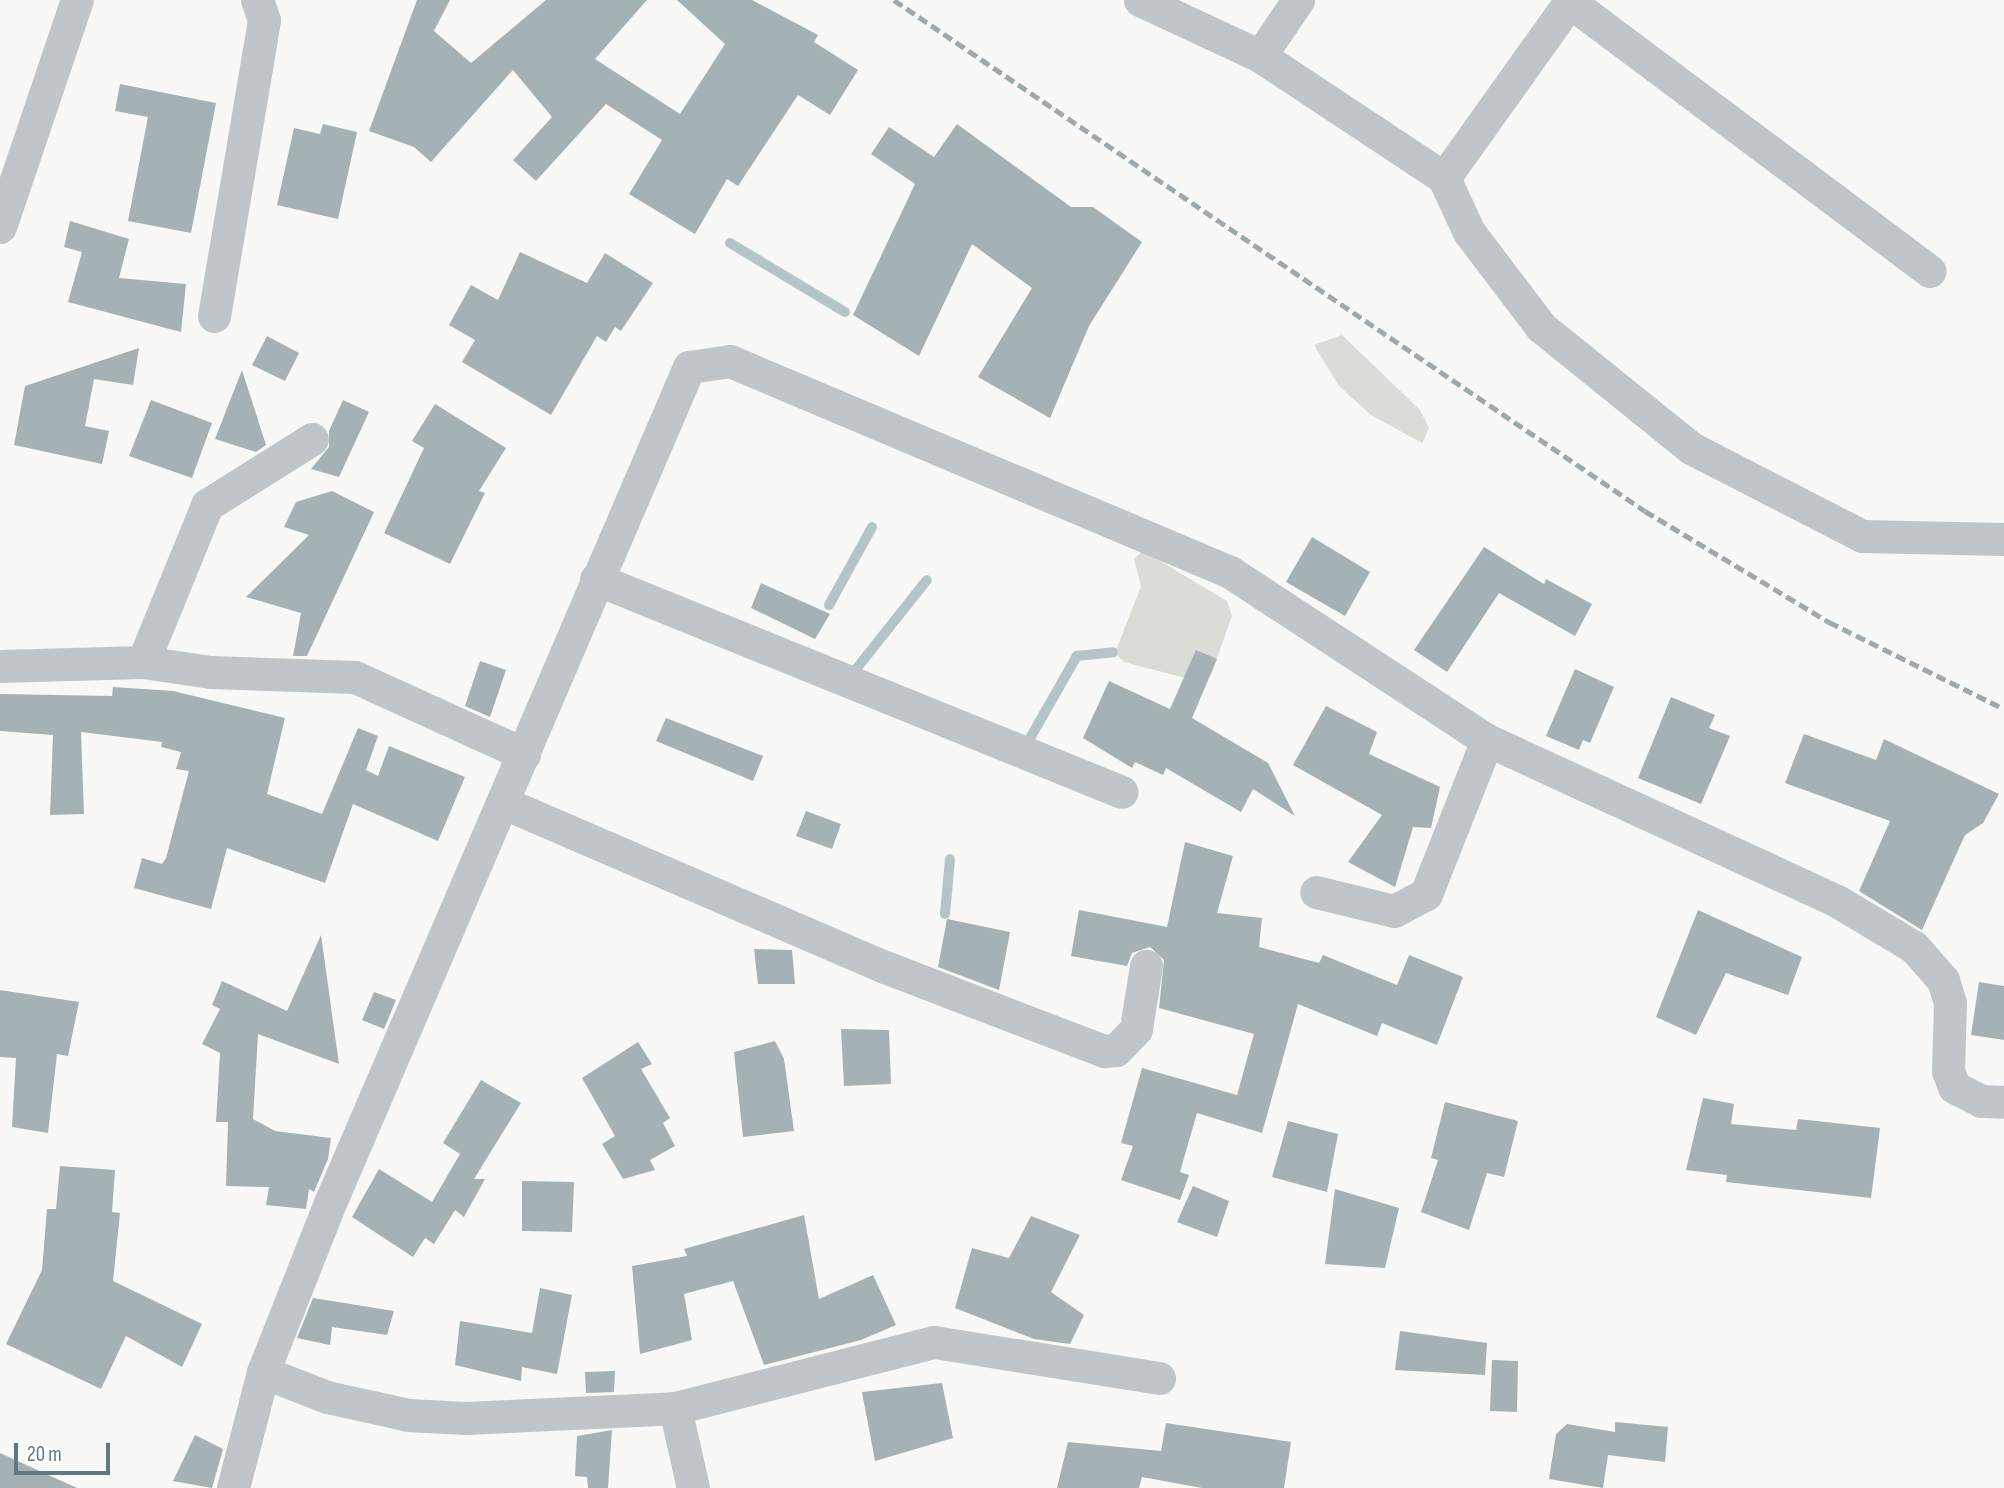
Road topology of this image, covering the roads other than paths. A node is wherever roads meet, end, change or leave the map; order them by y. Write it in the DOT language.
graph roads {
  1 [pos="78,0"];
  2 [pos="257,0"];
  3 [pos="1140,0"];
  4 [pos="1298,0"];
  5 [pos="1571,1"];
  6 [pos="1260,56"];
  7 [pos="1444,178"];
  8 [pos="0,227"];
  9 [pos="1930,271"];
  10 [pos="214,316"];
  11 [pos="312,439"];
  12 [pos="2004,539"];
  13 [pos="596,579"];
  14 [pos="143,662"];
  15 [pos="0,666"];
  16 [pos="1487,740"];
  17 [pos="524,754"];
  18 [pos="1122,792"];
  19 [pos="506,804"];
  20 [pos="1316,892"];
  21 [pos="1146,966"];
  22 [pos="2004,1102"];
  23 [pos="263,1372"];
  24 [pos="1159,1378"];
  25 [pos="675,1408"];
  26 [pos="233,1488"];
  27 [pos="693,1488"];
  1 -- 8 [label="street"];
  2 -- 10 [label="street"];
  3 -- 6 [label="street"];
  4 -- 6 [label="street"];
  5 -- 7 [label="street"];
  5 -- 9 [label="street"];
  6 -- 7 [label="street"];
  7 -- 12 [label="street"];
  11 -- 14 [label="street"];
  13 -- 16 [label="street"];
  13 -- 17 [label="street"];
  13 -- 18 [label="street"];
  14 -- 15 [label="street"];
  14 -- 17 [label="street"];
  16 -- 20 [label="street"];
  16 -- 22 [label="street"];
  17 -- 19 [label="street"];
  19 -- 21 [label="street"];
  19 -- 23 [label="street"];
  23 -- 25 [label="street"];
  23 -- 26 [label="street"];
  24 -- 25 [label="street"];
  25 -- 27 [label="street"];
}
